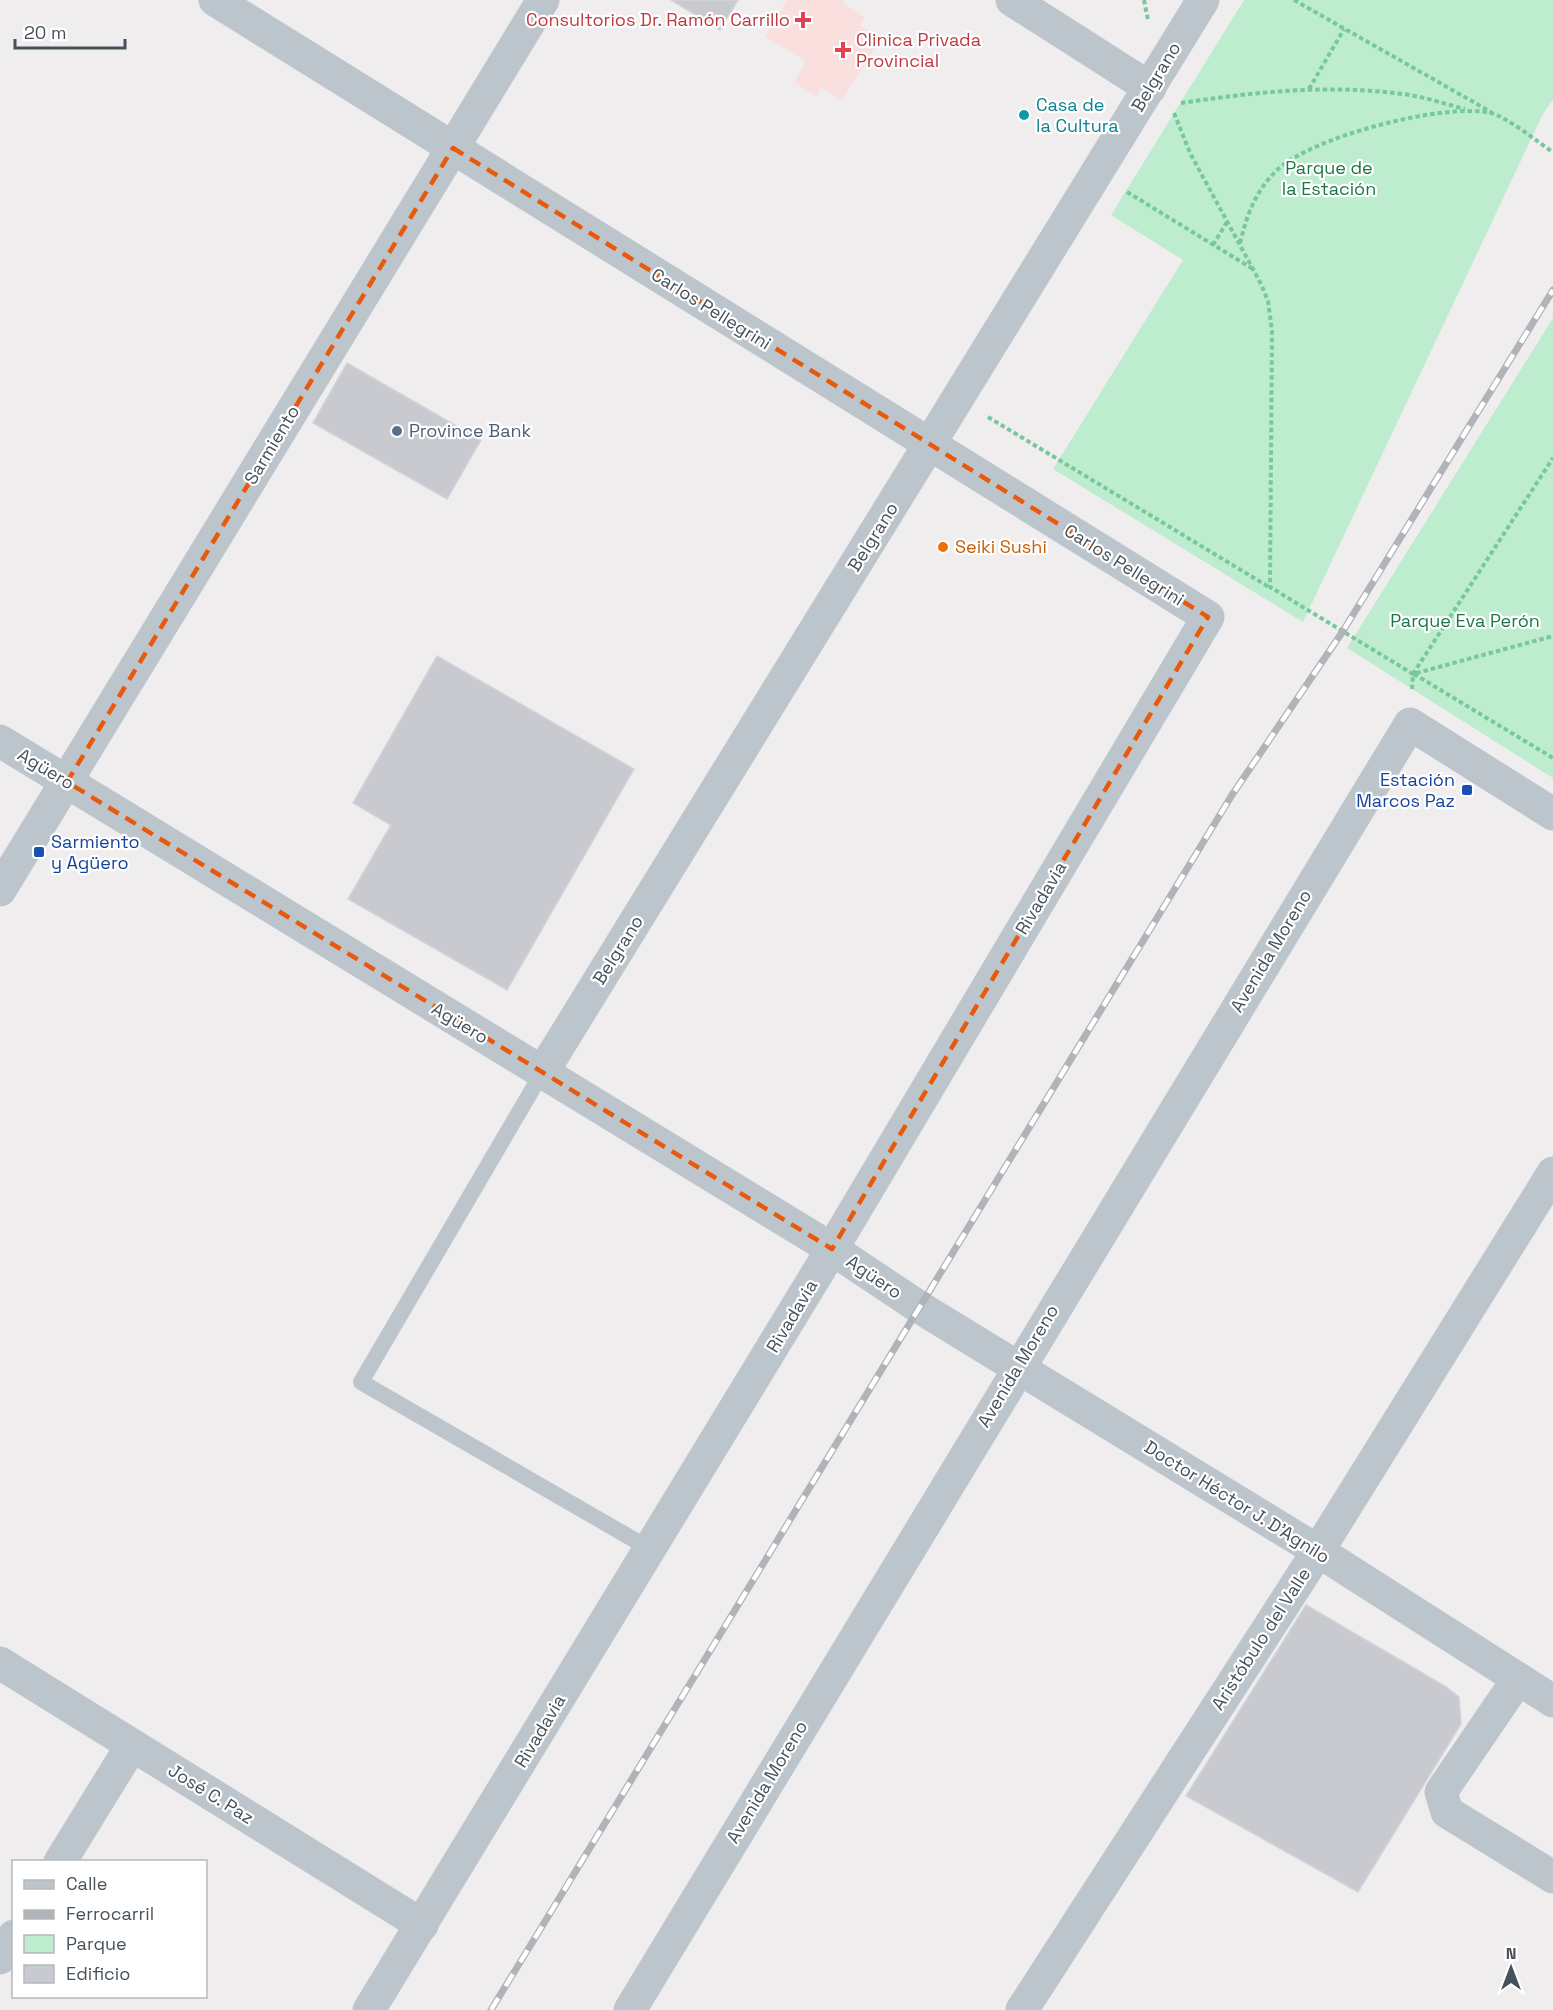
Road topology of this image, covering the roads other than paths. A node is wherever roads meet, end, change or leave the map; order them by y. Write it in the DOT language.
graph roads {
  1 [pos="215,0"];
  2 [pos="543,0"];
  3 [pos="1012,0"];
  4 [pos="1203,0"];
  5 [pos="1150,88"];
  6 [pos="453,148"];
  7 [pos="930,444"];
  8 [pos="1208,617"];
  9 [pos="0,741"];
  10 [pos="67,782"];
  11 [pos="1553,814"];
  12 [pos="0,890"];
  13 [pos="542,1073"];
  14 [pos="1553,1173"];
  15 [pos="832,1249"];
  16 [pos="919,1307"];
  17 [pos="1017,1368"];
  18 [pos="650,1549"];
  19 [pos="1318,1551"];
  20 [pos="0,1663"];
  21 [pos="1518,1679"];
  22 [pos="1553,1701"];
  23 [pos="132,1745"];
  24 [pos="61,1860"];
  25 [pos="1553,1877"];
  26 [pos="422,1925"];
  27 [pos="12,1939"];
  28 [pos="0,1958"];
  29 [pos="369,2010"];
  30 [pos="630,2010"];
  31 [pos="1022,2010"];
  1 -- 6 [label="street, Carlos Pellegrini"];
  2 -- 6 [label="street, Sarmiento"];
  3 -- 5 [label="street"];
  4 -- 5 [label="street, Belgrano"];
  5 -- 7 [label="street, Belgrano"];
  6 -- 7 [label="street, Carlos Pellegrini"];
  6 -- 10 [label="street, Sarmiento"];
  7 -- 8 [label="street, Carlos Pellegrini"];
  7 -- 13 [label="street, Belgrano"];
  8 -- 15 [label="street, Rivadavia"];
  9 -- 10 [label="street, Agüero"];
  10 -- 12 [label="street, Sarmiento"];
  10 -- 13 [label="street, Agüero"];
  11 -- 17 [label="street, Avenida Moreno"];
  13 -- 15 [label="street, Agüero"];
  13 -- 18 [label="lane"];
  14 -- 19 [label="street, Aristóbulo del Valle"];
  15 -- 16 [label="street, Agüero"];
  15 -- 18 [label="street, Rivadavia"];
  16 -- 17 [label="street, Doctor Héctor J. D'Agnilo"];
  17 -- 19 [label="street, Doctor Héctor J. D'Agnilo"];
  17 -- 30 [label="street, Avenida Moreno"];
  18 -- 26 [label="street, Rivadavia"];
  19 -- 21 [label="street, Doctor Héctor J. D'Agnilo"];
  19 -- 31 [label="street, Aristóbulo del Valle"];
  20 -- 23 [label="street, José C. Paz"];
  21 -- 22 [label="street, Doctor Héctor J. D'Agnilo"];
  21 -- 25 [label="street"];
  23 -- 24 [label="street"];
  23 -- 26 [label="street, José C. Paz"];
  26 -- 29 [label="street, Rivadavia"];
  27 -- 28 [label="street"];
}
